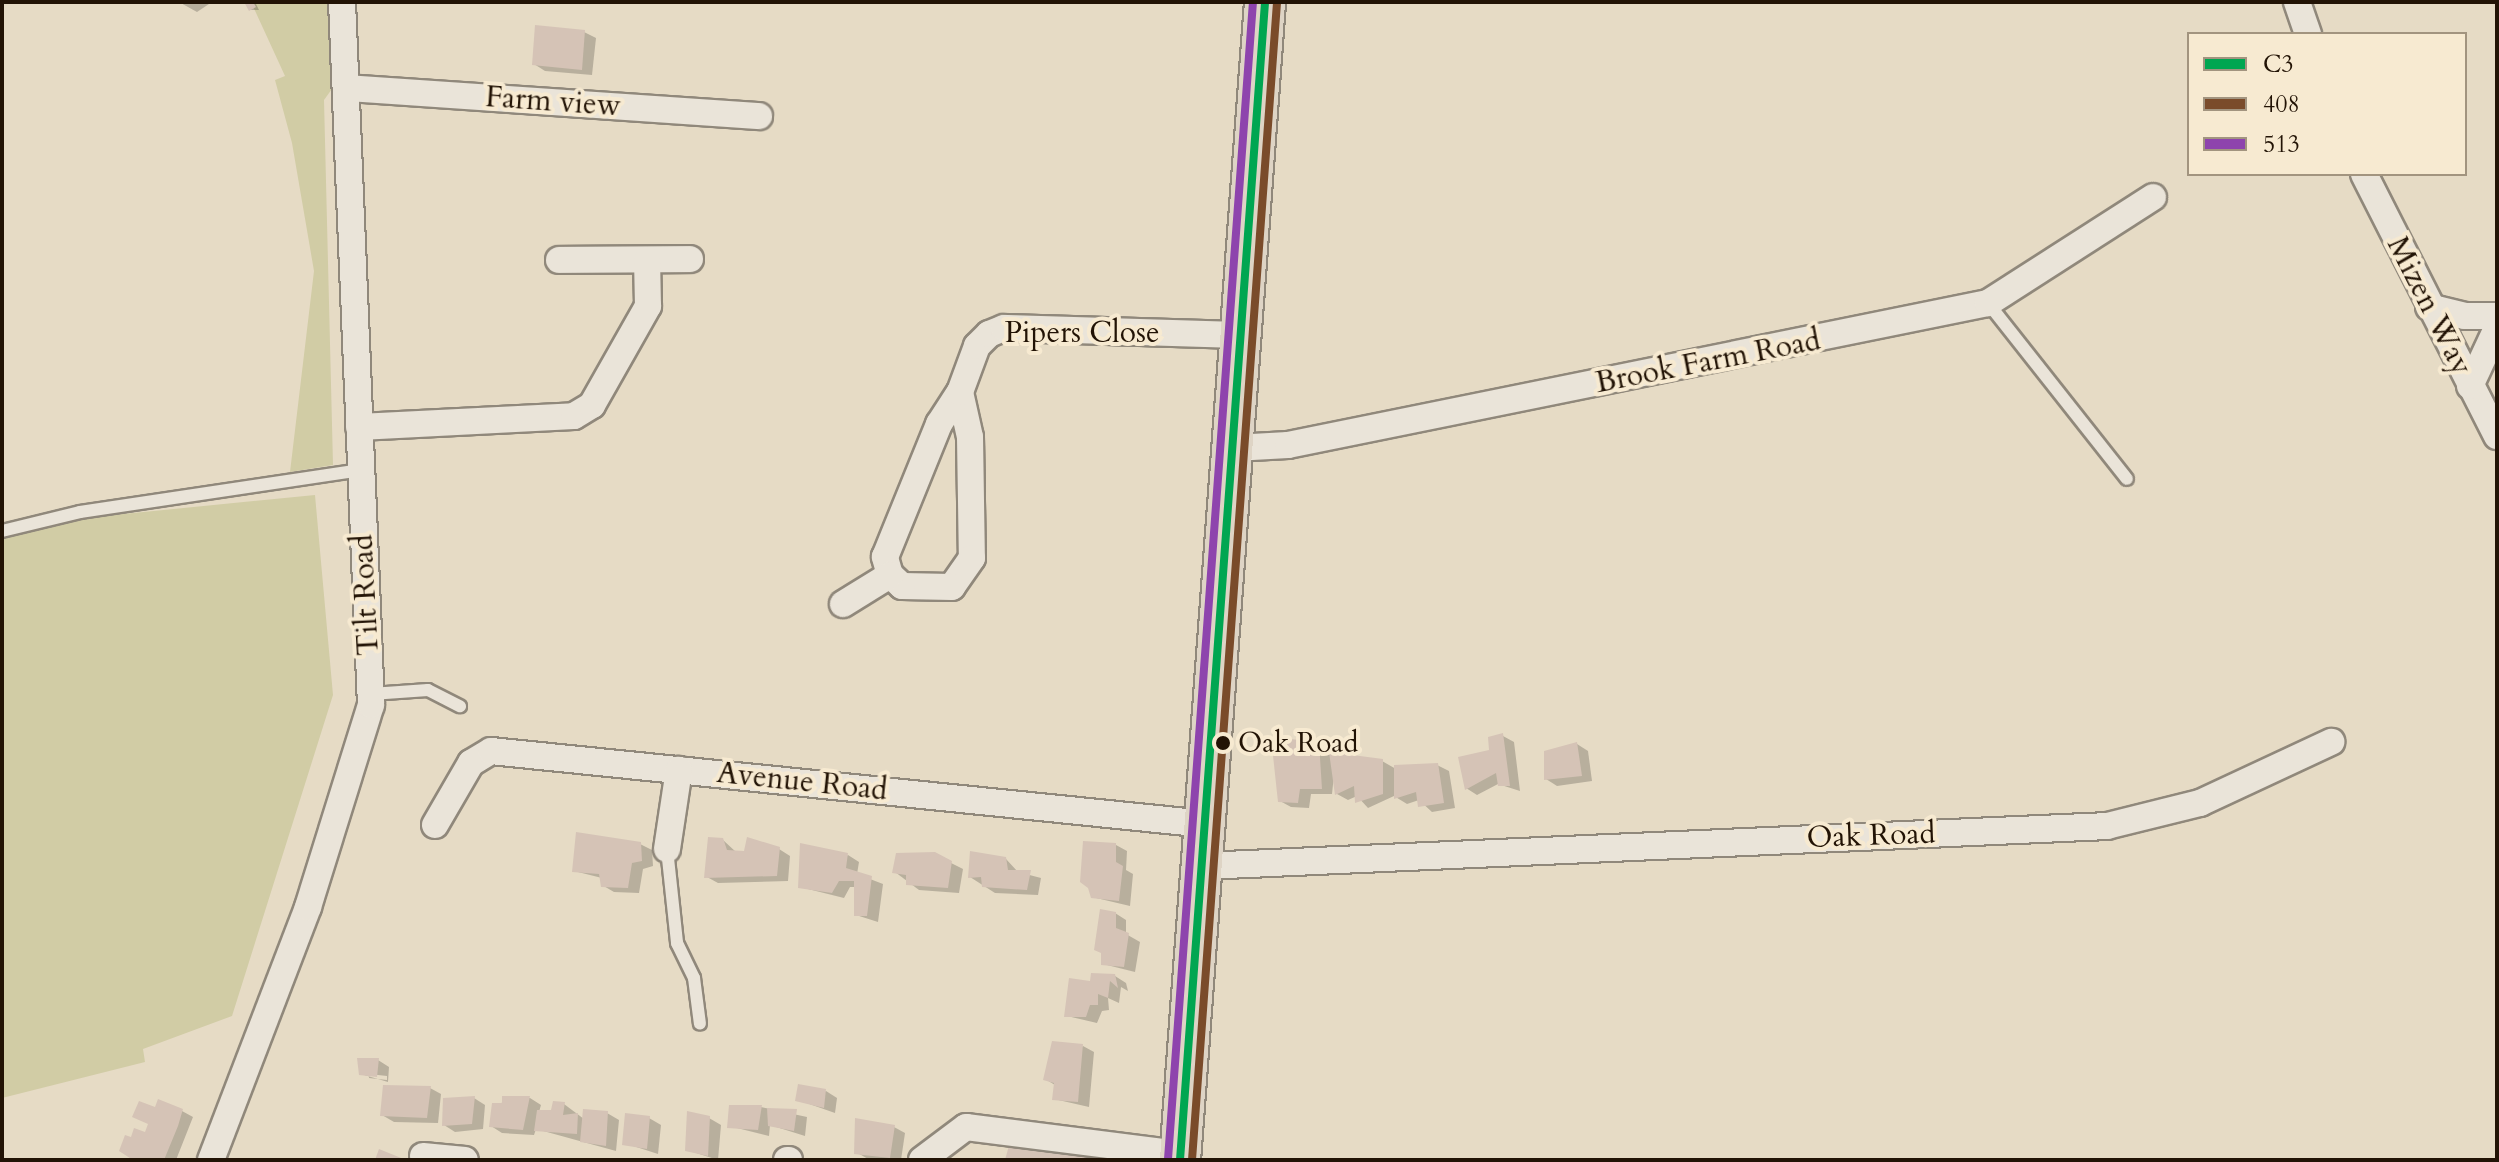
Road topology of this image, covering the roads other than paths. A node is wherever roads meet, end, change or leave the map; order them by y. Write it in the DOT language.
graph roads {
  1 [pos="342,2"];
  2 [pos="1265,2"];
  3 [pos="2297,2"];
  4 [pos="2307,32"];
  5 [pos="347,88"];
  6 [pos="759,116"];
  7 [pos="2365,176"];
  8 [pos="2153,197"];
  9 [pos="690,259"];
  10 [pos="559,260"];
  11 [pos="647,260"];
  12 [pos="1988,303"];
  13 [pos="2429,307"];
  14 [pos="2497,316"];
  15 [pos="2497,328"];
  16 [pos="1242,335"];
  17 [pos="2470,386"];
  18 [pos="960,392"];
  19 [pos="359,427"];
  20 [pos="2497,436"];
  21 [pos="1234,448"];
  22 [pos="361,470"];
  23 [pos="2127,479"];
  24 [pos="2,531"];
  25 [pos="890,575"];
  26 [pos="843,604"];
  27 [pos="371,694"];
  28 [pos="460,706"];
  29 [pos="2331,742"];
  30 [pos="679,770"];
  31 [pos="1206,824"];
  32 [pos="435,825"];
  33 [pos="667,849"];
  34 [pos="1203,866"];
  35 [pos="700,1024"];
  36 [pos="1180,1157"];
  37 [pos="211,1160"];
  38 [pos="922,1160"];
  1 -- 5 [label="street, Tilt Road"];
  2 -- 16 [label="main road"];
  3 -- 4 [label="street"];
  5 -- 6 [label="street, Farm view"];
  5 -- 19 [label="street, Tilt Road"];
  7 -- 13 [label="street, Mizen Way"];
  8 -- 12 [label="street, Brook Farm Road"];
  9 -- 11 [label="street"];
  10 -- 11 [label="street"];
  11 -- 19 [label="street"];
  12 -- 21 [label="street, Brook Farm Road"];
  12 -- 23 [label="lane"];
  13 -- 14 [label="street"];
  13 -- 17 [label="street, Mizen Way"];
  15 -- 17 [label="street"];
  16 -- 18 [label="street, Pipers Close"];
  16 -- 21 [label="main road"];
  17 -- 20 [label="street, Mizen Way"];
  18 -- 25 [label="street, Pipers Close"];
  18 -- 25 [label="street"];
  19 -- 22 [label="street, Tilt Road"];
  21 -- 31 [label="main road"];
  22 -- 24 [label="lane"];
  22 -- 27 [label="street, Tilt Road"];
  25 -- 26 [label="street"];
  27 -- 28 [label="lane"];
  27 -- 37 [label="street, Tilt Road"];
  29 -- 34 [label="street, Oak Road"];
  30 -- 31 [label="street, Avenue Road"];
  30 -- 32 [label="street, Avenue Road"];
  30 -- 33 [label="street"];
  31 -- 34 [label="main road"];
  33 -- 35 [label="lane"];
  34 -- 36 [label="main road"];
  36 -- 38 [label="street"];
}
